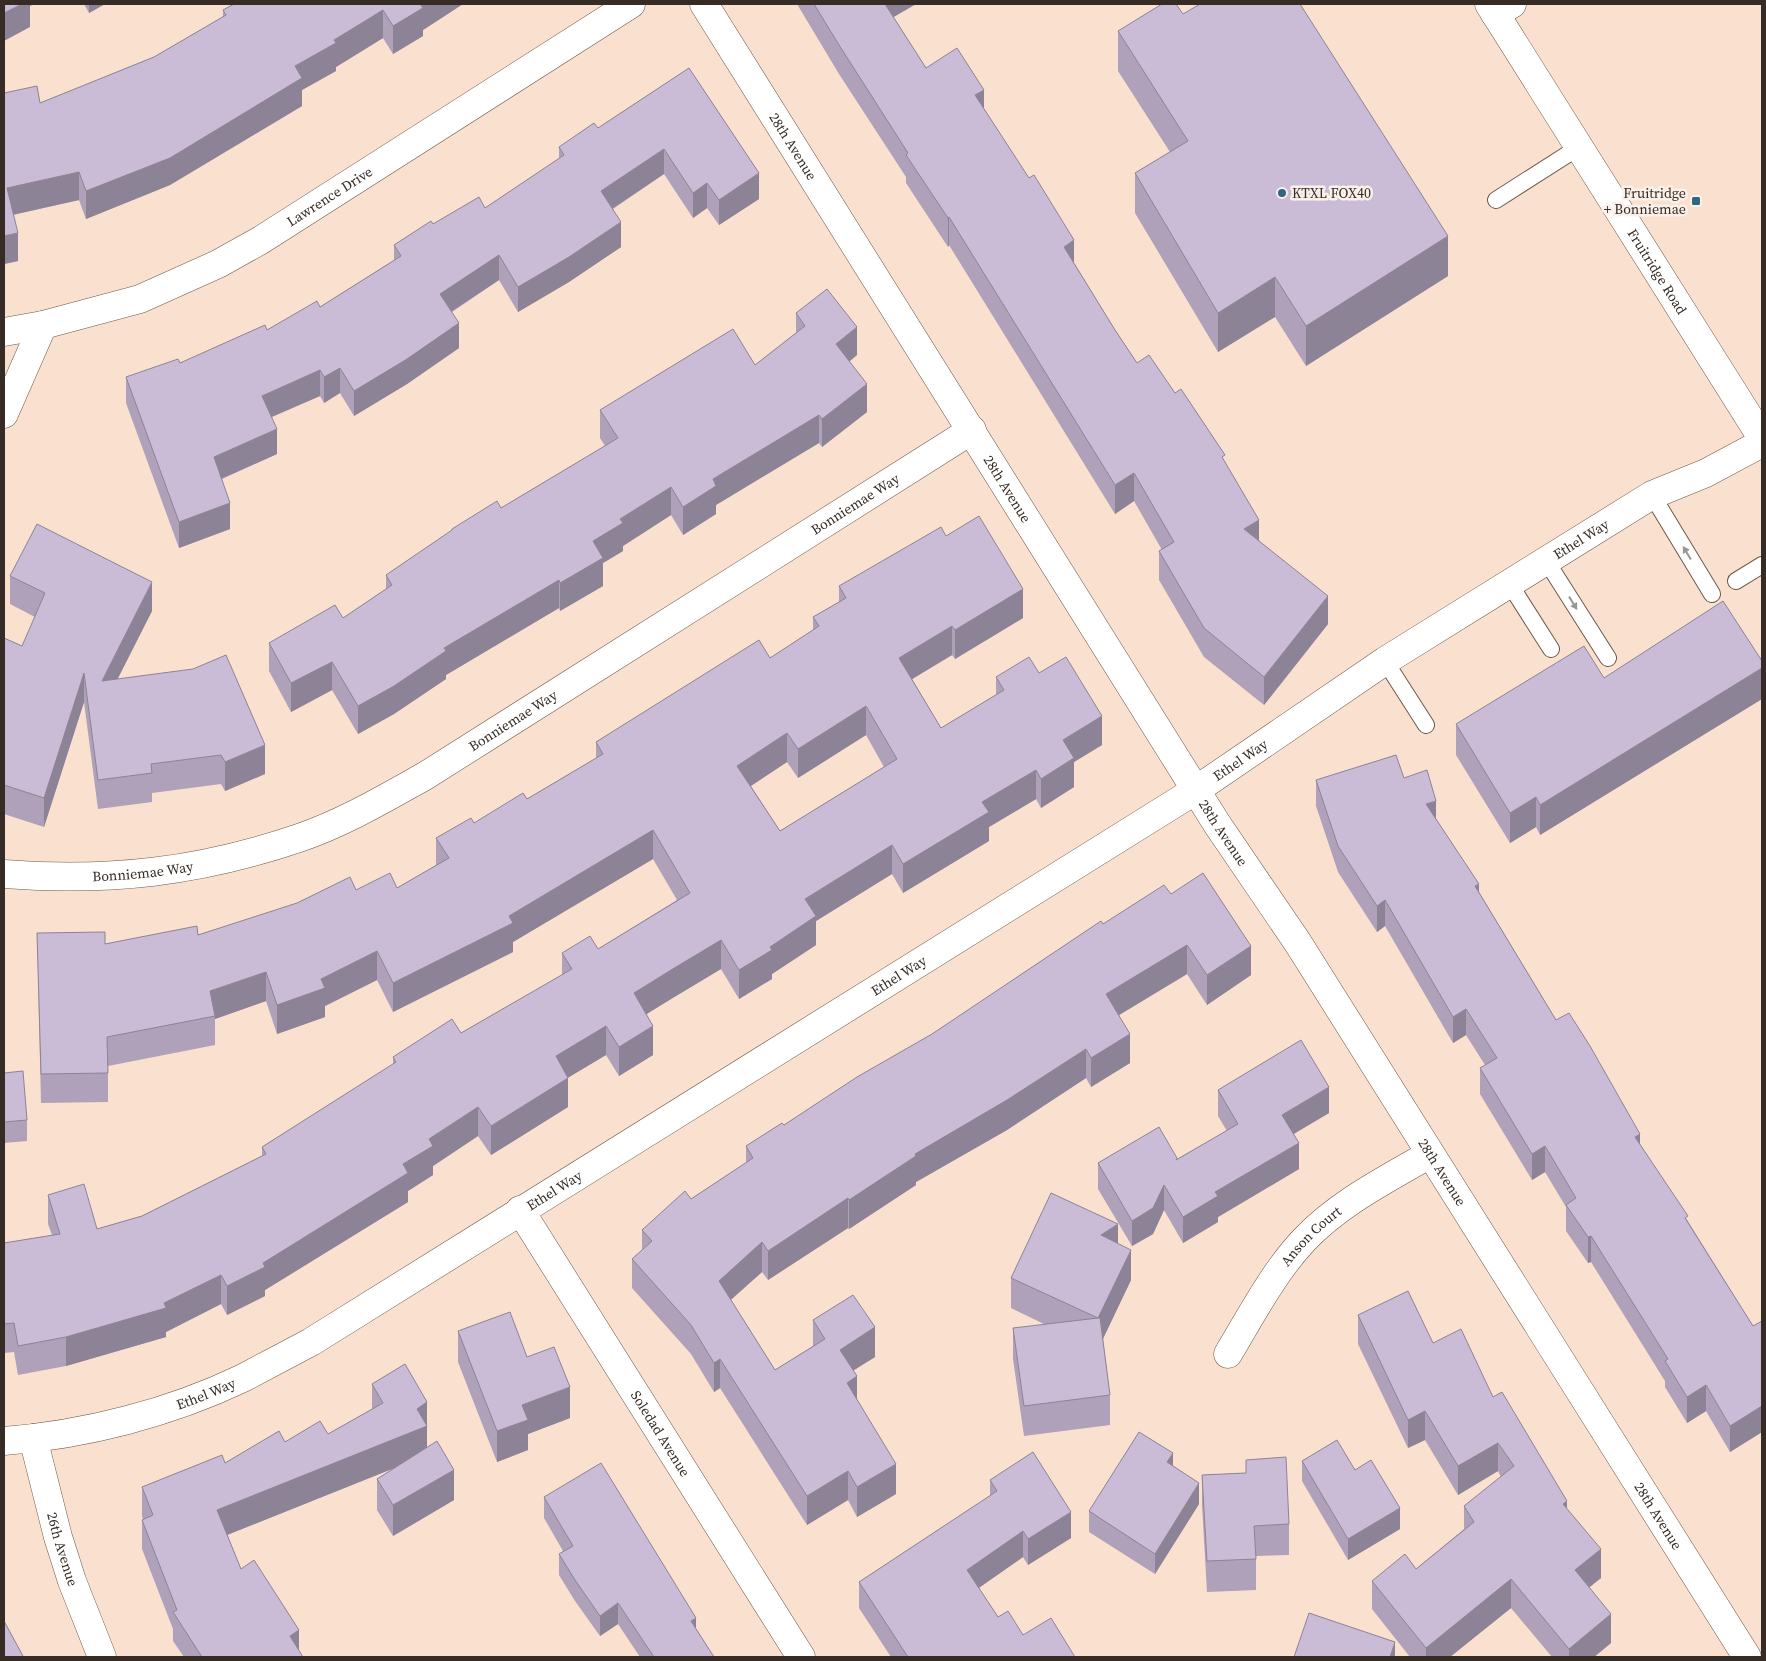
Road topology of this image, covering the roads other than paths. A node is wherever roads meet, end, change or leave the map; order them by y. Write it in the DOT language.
graph roads {
  1 [pos="631,4"];
  2 [pos="704,4"];
  3 [pos="1499,7"];
  4 [pos="1579,147"];
  5 [pos="1496,200"];
  6 [pos="43,325"];
  7 [pos="4,332"];
  8 [pos="4,414"];
  9 [pos="972,430"];
  10 [pos="1762,438"];
  11 [pos="1762,443"];
  12 [pos="1652,494"];
  13 [pos="1547,562"];
  14 [pos="1762,565"];
  15 [pos="1736,581"];
  16 [pos="1509,583"];
  17 [pos="1712,594"];
  18 [pos="1551,649"];
  19 [pos="1608,658"];
  20 [pos="1385,661"];
  21 [pos="1426,725"];
  22 [pos="1196,790"];
  23 [pos="4,874"];
  24 [pos="1430,1154"];
  25 [pos="520,1210"];
  26 [pos="1228,1354"];
  27 [pos="33,1438"];
  28 [pos="4,1441"];
  29 [pos="102,1657"];
  30 [pos="801,1657"];
  31 [pos="1747,1657"];
  1 -- 6 [label="street, Lawrence Drive"];
  2 -- 9 [label="street, 28th Avenue"];
  3 -- 4 [label="street, Fruitridge Road"];
  4 -- 5 [label="lane"];
  4 -- 10 [label="street, Fruitridge Road"];
  6 -- 7 [label="street, Lawrence Drive"];
  6 -- 8 [label="street"];
  9 -- 22 [label="street, 28th Avenue"];
  9 -- 23 [label="street, Bonniemae Way"];
  11 -- 12 [label="street, Ethel Way"];
  12 -- 13 [label="street, Ethel Way"];
  17 -- 12 [label="lane, one-way"];
  13 -- 16 [label="street, Ethel Way"];
  13 -- 19 [label="lane, one-way"];
  14 -- 15 [label="lane"];
  16 -- 18 [label="lane"];
  16 -- 20 [label="street, Ethel Way"];
  20 -- 21 [label="lane"];
  20 -- 22 [label="street, Ethel Way"];
  22 -- 24 [label="street, 28th Avenue"];
  22 -- 25 [label="street, Ethel Way"];
  24 -- 26 [label="street, Anson Court"];
  24 -- 31 [label="street, 28th Avenue"];
  25 -- 27 [label="street, Ethel Way"];
  25 -- 30 [label="street, Soledad Avenue"];
  27 -- 28 [label="street, Ethel Way"];
  27 -- 29 [label="street, 26th Avenue"];
}
